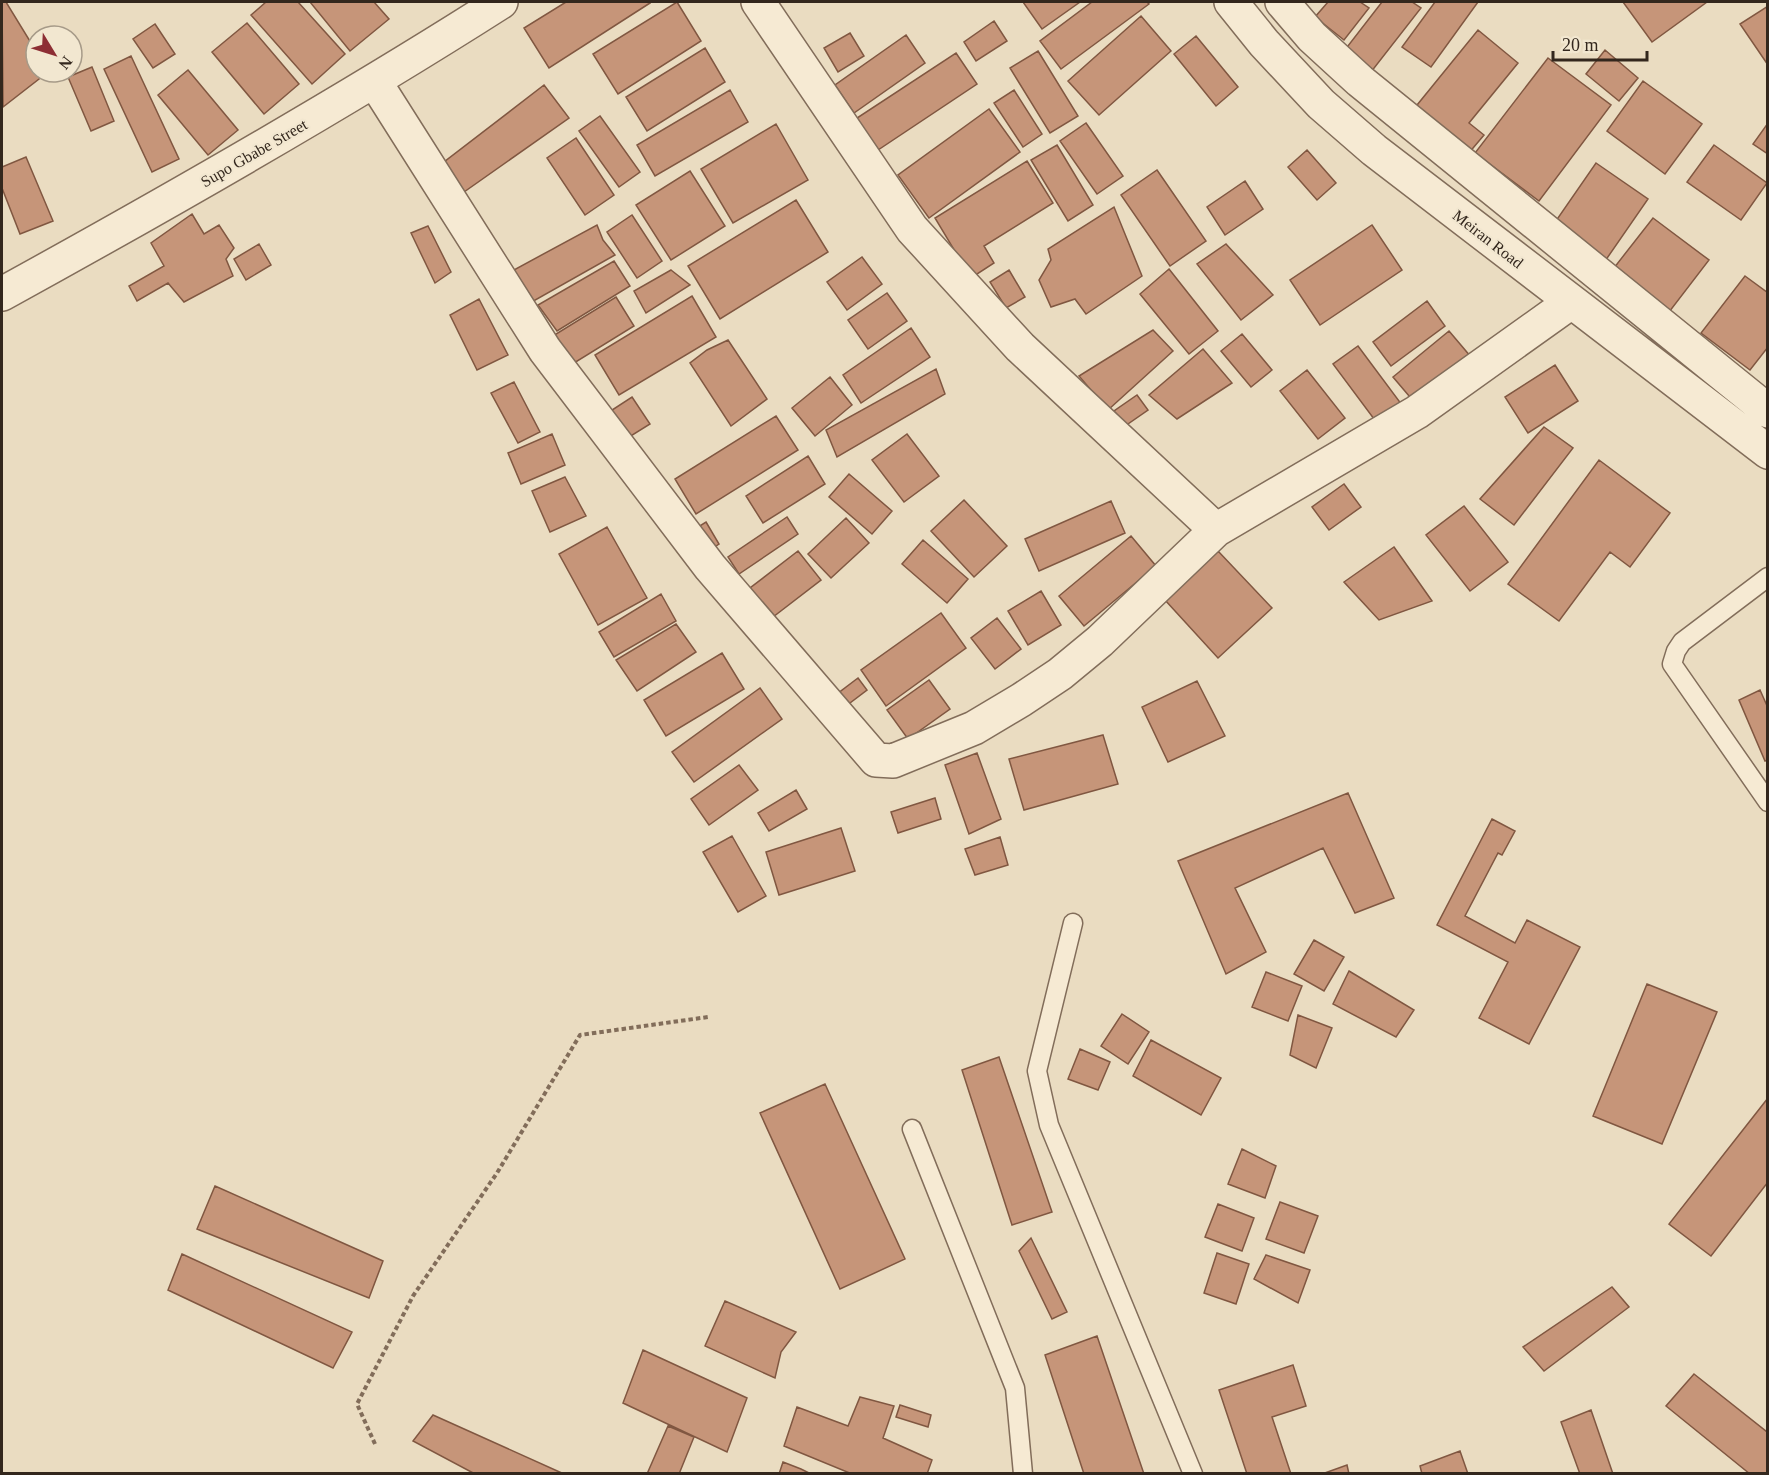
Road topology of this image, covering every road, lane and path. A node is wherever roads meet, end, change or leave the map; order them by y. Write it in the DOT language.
graph roads {
  1 [pos="501,2"];
  2 [pos="758,2"];
  3 [pos="1231,2"];
  4 [pos="1282,2"];
  5 [pos="375,82"];
  6 [pos="2,294"];
  7 [pos="1571,303"];
  8 [pos="1767,411"];
  9 [pos="1767,452"];
  10 [pos="1216,530"];
  11 [pos="1767,577"];
  12 [pos="1767,802"];
  13 [pos="1073,923"];
  14 [pos="708,1017"];
  15 [pos="912,1129"];
  16 [pos="375,1443"];
  17 [pos="1023,1473"];
  18 [pos="1193,1473"];
  1 -- 5 [label="street, Supo Gbabe Street"];
  2 -- 10 [label="street"];
  3 -- 7 [label="street, Meiran Road"];
  4 -- 8 [label="street"];
  5 -- 6 [label="street, Supo Gbabe Street"];
  5 -- 10 [label="street"];
  7 -- 9 [label="street, Meiran Road"];
  7 -- 10 [label="street"];
  11 -- 12 [label="lane"];
  13 -- 18 [label="lane"];
  14 -- 16 [label="path"];
  15 -- 17 [label="lane"];
}
